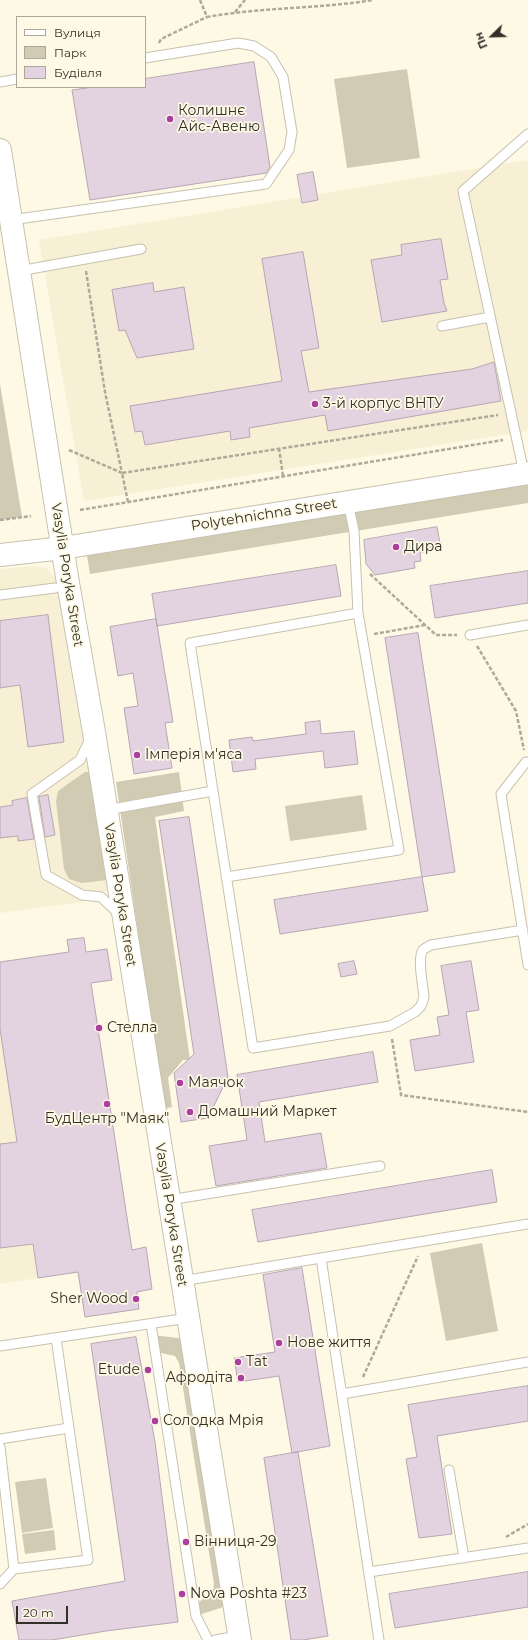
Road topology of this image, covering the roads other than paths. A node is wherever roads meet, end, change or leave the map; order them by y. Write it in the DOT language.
graph roads {
  1 [pos="149,58"];
  2 [pos="16,79"];
  3 [pos="0,82"];
  4 [pos="528,134"];
  5 [pos="0,150"];
  6 [pos="11,220"];
  7 [pos="141,249"];
  8 [pos="19,271"];
  9 [pos="490,317"];
  10 [pos="442,326"];
  11 [pos="526,473"];
  12 [pos="348,502"];
  13 [pos="63,548"];
  14 [pos="0,556"];
  15 [pos="55,588"];
  16 [pos="0,595"];
  17 [pos="358,614"];
  18 [pos="528,625"];
  19 [pos="470,635"];
  20 [pos="94,732"];
  21 [pos="526,762"];
  22 [pos="213,791"];
  23 [pos="106,810"];
  24 [pos="226,877"];
  25 [pos="124,918"];
  26 [pos="523,930"];
  27 [pos="528,965"];
  28 [pos="380,1166"];
  29 [pos="169,1200"];
  30 [pos="528,1224"];
  31 [pos="321,1258"];
  32 [pos="182,1281"];
  33 [pos="188,1318"];
  34 [pos="151,1324"];
  35 [pos="56,1338"];
  36 [pos="0,1346"];
  37 [pos="528,1362"];
  38 [pos="342,1394"];
  39 [pos="69,1428"];
  40 [pos="0,1439"];
  41 [pos="0,1447"];
  42 [pos="449,1470"];
  43 [pos="528,1548"];
  44 [pos="464,1558"];
  45 [pos="14,1570"];
  46 [pos="369,1572"];
  47 [pos="0,1584"];
  48 [pos="239,1638"];
  49 [pos="208,1640"];
  50 [pos="215,1640"];
  51 [pos="379,1640"];
  1 -- 6 [label="lane"];
  2 -- 3 [label="lane"];
  4 -- 9 [label="lane"];
  5 -- 6 [label="street, Vasylia Poryka Street"];
  6 -- 8 [label="street, Vasylia Poryka Street"];
  7 -- 8 [label="lane"];
  8 -- 13 [label="street, Vasylia Poryka Street"];
  9 -- 10 [label="lane"];
  9 -- 11 [label="lane"];
  11 -- 12 [label="street, Polytehnichna Street"];
  12 -- 13 [label="street, Polytehnichna Street"];
  12 -- 17 [label="lane"];
  13 -- 14 [label="street, Polytehnichna Street"];
  13 -- 20 [label="street, Vasylia Poryka Street"];
  15 -- 16 [label="lane"];
  17 -- 22 [label="lane"];
  17 -- 24 [label="lane"];
  18 -- 19 [label="lane"];
  20 -- 23 [label="street, Vasylia Poryka Street"];
  20 -- 25 [label="lane"];
  21 -- 26 [label="lane"];
  22 -- 23 [label="lane"];
  22 -- 24 [label="lane"];
  23 -- 25 [label="street, Vasylia Poryka Street"];
  24 -- 26 [label="lane"];
  25 -- 29 [label="street, Vasylia Poryka Street"];
  26 -- 27 [label="lane"];
  28 -- 29 [label="lane"];
  29 -- 32 [label="street, Vasylia Poryka Street"];
  30 -- 31 [label="lane"];
  31 -- 32 [label="lane"];
  31 -- 38 [label="lane"];
  32 -- 33 [label="street, Vasylia Poryka Street"];
  33 -- 34 [label="lane"];
  33 -- 48 [label="street, Vasylia Poryka Street"];
  34 -- 35 [label="lane"];
  34 -- 49 [label="lane"];
  35 -- 36 [label="lane"];
  35 -- 39 [label="lane"];
  37 -- 38 [label="lane"];
  38 -- 46 [label="lane"];
  39 -- 40 [label="lane"];
  39 -- 45 [label="lane"];
  41 -- 45 [label="lane"];
  42 -- 44 [label="lane"];
  43 -- 44 [label="lane"];
  44 -- 46 [label="lane"];
  45 -- 47 [label="lane"];
  46 -- 51 [label="lane"];
  48 -- 50 [label="lane"];
}
